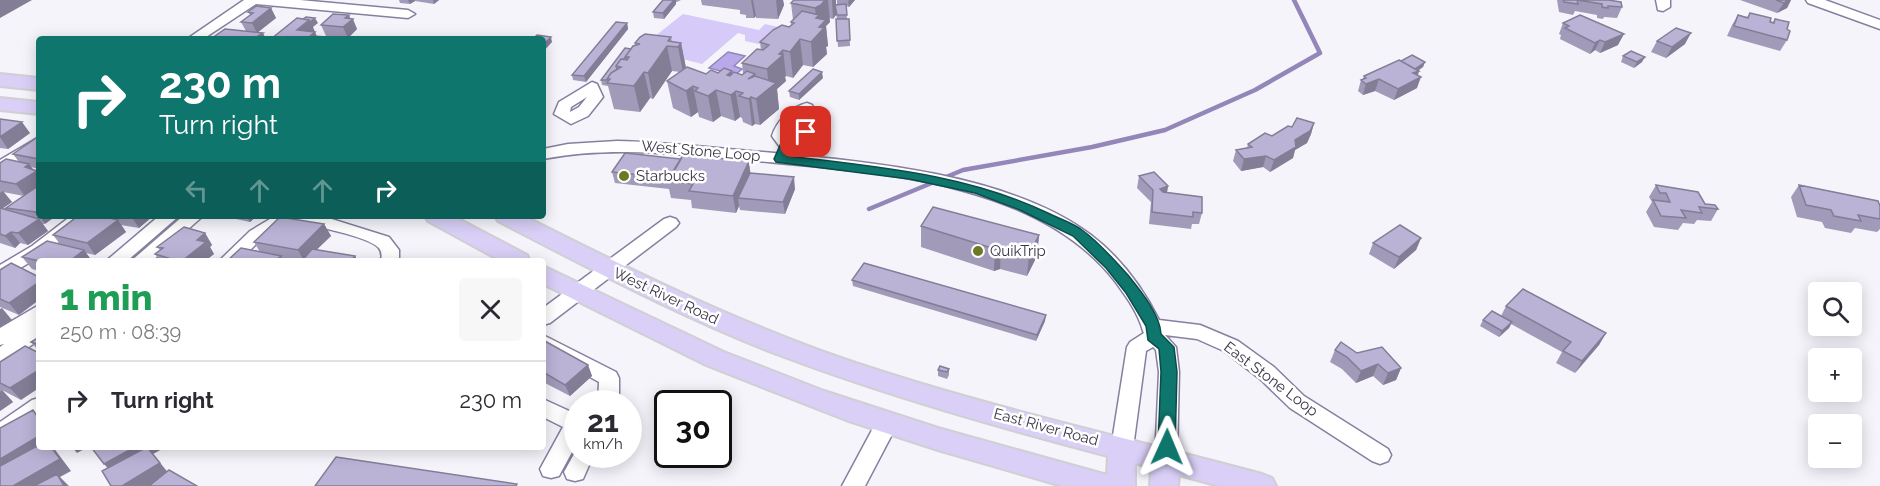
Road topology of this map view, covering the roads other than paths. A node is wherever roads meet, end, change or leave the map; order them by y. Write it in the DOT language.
graph roads {
  1 [pos="254,0"];
  2 [pos="1813,0"];
  3 [pos="408,14"];
  4 [pos="1880,25"];
  5 [pos="198,36"];
  6 [pos="0,80"];
  7 [pos="36,84"];
  8 [pos="0,104"];
  9 [pos="36,108"];
  10 [pos="571,119"];
  11 [pos="36,144"];
  12 [pos="567,149"];
  13 [pos="546,153"];
  14 [pos="0,167"];
  15 [pos="78,219"];
  16 [pos="166,219"];
  17 [pos="190,219"];
  18 [pos="285,219"];
  19 [pos="308,219"];
  20 [pos="442,219"];
  21 [pos="512,219"];
  22 [pos="670,223"];
  23 [pos="119,258"];
  24 [pos="144,258"];
  25 [pos="231,258"];
  26 [pos="391,258"];
  27 [pos="513,258"];
  28 [pos="609,269"];
  29 [pos="0,274"];
  30 [pos="546,276"];
  31 [pos="578,292"];
  32 [pos="36,314"];
  33 [pos="546,316"];
  34 [pos="1154,331"];
  35 [pos="36,332"];
  36 [pos="0,338"];
  37 [pos="546,344"];
  38 [pos="0,357"];
  39 [pos="832,364"];
  40 [pos="610,390"];
  41 [pos="36,408"];
  42 [pos="546,409"];
  43 [pos="887,423"];
  44 [pos="0,433"];
  45 [pos="1122,448"];
  46 [pos="1380,455"];
  47 [pos="551,469"];
  48 [pos="1165,472"];
  49 [pos="852,486"];
  50 [pos="1105,486"];
  51 [pos="1121,486"];
  52 [pos="1262,486"];
  1 -- 3 [label="street"];
  1 -- 5 [label="street"];
  2 -- 4 [label="street"];
  6 -- 7 [label="main road"];
  8 -- 9 [label="main road"];
  10 -- 12 [label="street"];
  11 -- 14 [label="street"];
  12 -- 13 [label="street, West Stone Loop"];
  12 -- 34 [label="street, West Stone Loop"];
  15 -- 29 [label="street"];
  16 -- 23 [label="street"];
  17 -- 24 [label="street"];
  18 -- 25 [label="street"];
  19 -- 26 [label="street"];
  20 -- 27 [label="main road"];
  21 -- 28 [label="main road, West River Road"];
  22 -- 28 [label="street"];
  28 -- 31 [label="street"];
  28 -- 39 [label="main road, West River Road"];
  30 -- 31 [label="main road"];
  31 -- 33 [label="street"];
  31 -- 43 [label="main road"];
  32 -- 36 [label="street"];
  34 -- 45 [label="street"];
  34 -- 46 [label="street, East Stone Loop"];
  34 -- 48 [label="street, West Stone Loop"];
  35 -- 38 [label="street"];
  37 -- 40 [label="street"];
  39 -- 45 [label="main road, East River Road"];
  41 -- 44 [label="street"];
  42 -- 47 [label="street"];
  43 -- 49 [label="street"];
  43 -- 50 [label="main road"];
  45 -- 48 [label="main road, East River Road"];
  45 -- 51 [label="main road"];
  48 -- 52 [label="main road, East River Road"];
}
